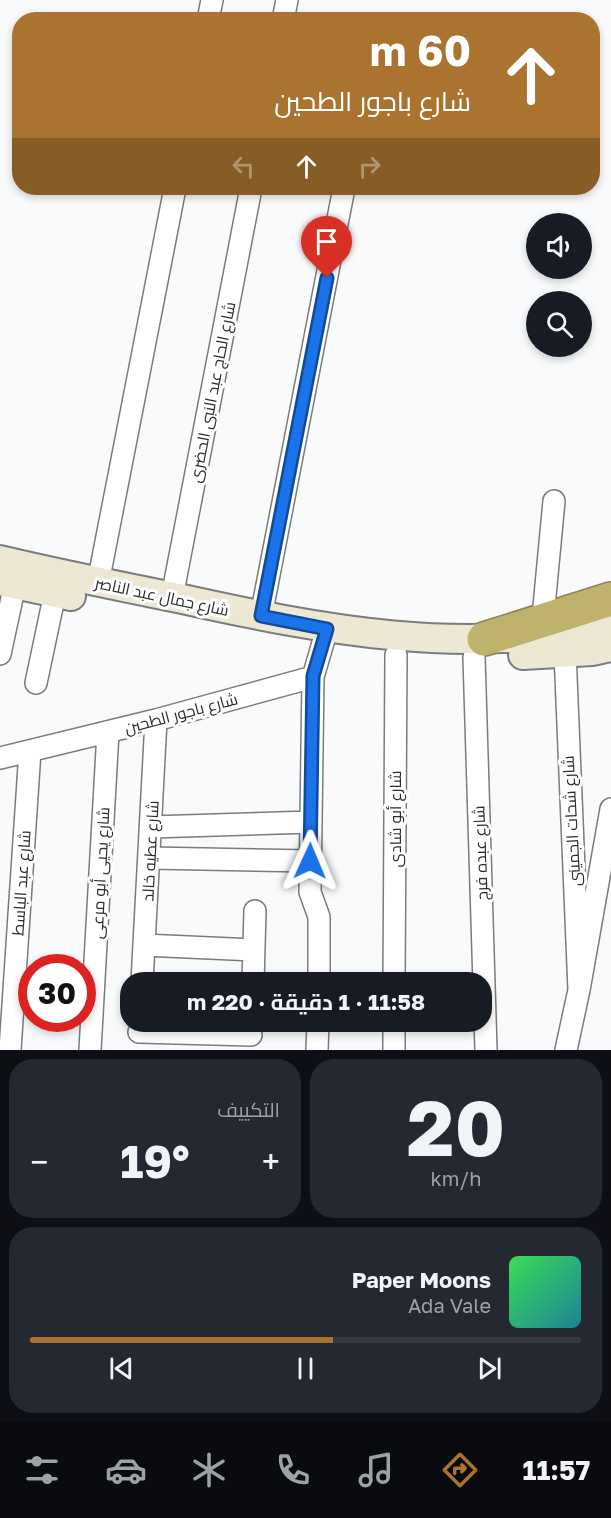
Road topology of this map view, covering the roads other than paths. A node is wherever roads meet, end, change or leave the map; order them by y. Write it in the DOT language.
graph roads {
  1 [pos="174,195"];
  2 [pos="250,195"];
  3 [pos="343,195"];
  4 [pos="554,501"];
  5 [pos="0,560"];
  6 [pos="8,583"];
  7 [pos="98,583"];
  8 [pos="611,589"];
  9 [pos="55,593"];
  10 [pos="172,597"];
  11 [pos="611,599"];
  12 [pos="261,616"];
  13 [pos="543,617"];
  14 [pos="611,624"];
  15 [pos="326,637"];
  16 [pos="472,645"];
  17 [pos="611,647"];
  18 [pos="565,652"];
  19 [pos="0,654"];
  20 [pos="396,655"];
  21 [pos="313,676"];
  22 [pos="36,682"];
  23 [pos="156,720"];
  24 [pos="108,732"];
  25 [pos="30,751"];
  26 [pos="0,759"];
  27 [pos="611,809"];
  28 [pos="311,822"];
  29 [pos="151,826"];
  30 [pos="149,858"];
  31 [pos="310,861"];
  32 [pos="255,911"];
  33 [pos="144,945"];
  34 [pos="254,950"];
  35 [pos="143,972"];
  36 [pos="253,972"];
  37 [pos="319,972"];
  38 [pos="394,972"];
  39 [pos="482,972"];
  40 [pos="579,990"];
  41 [pos="318,1032"];
  42 [pos="394,1032"];
  43 [pos="485,1032"];
  44 [pos="139,1034"];
  45 [pos="251,1035"];
  46 [pos="10,1050"];
  47 [pos="90,1050"];
  48 [pos="317,1050"];
  49 [pos="394,1050"];
  50 [pos="486,1050"];
  51 [pos="566,1050"];
  1 -- 7 [label="street"];
  2 -- 10 [label="street, شارع الحاج عبد النبى الحضرى"];
  3 -- 12 [label="street"];
  4 -- 13 [label="street"];
  5 -- 7 [label="street, شارع جمال عبد الناصر"];
  6 -- 9 [label="street, شارع جمال عبد الناصر"];
  6 -- 19 [label="street"];
  7 -- 10 [label="street, شارع جمال عبد الناصر"];
  8 -- 13 [label="street"];
  9 -- 15 [label="street, شارع جمال عبد الناصر"];
  9 -- 22 [label="street"];
  10 -- 12 [label="street, شارع جمال عبد الناصر"];
  11 -- 16 [label="highway"];
  12 -- 15 [label="street, شارع جمال عبد الناصر"];
  13 -- 16 [label="street"];
  14 -- 16 [label="street, شارع جمال عبد الناصر"];
  15 -- 16 [label="street, شارع جمال عبد الناصر"];
  15 -- 20 [label="street, شارع جمال عبد الناصر"];
  15 -- 21 [label="street"];
  16 -- 18 [label="street, شارع جمال عبد الناصر"];
  16 -- 20 [label="street, شارع جمال عبد الناصر"];
  16 -- 39 [label="street, شارع عبده فرج"];
  17 -- 18 [label="street, شارع جمال عبد الناصر"];
  18 -- 40 [label="street, شارع شحات الجمينى"];
  20 -- 38 [label="street, شارع أبو شادى"];
  21 -- 23 [label="street, شارع باجور الطحين"];
  21 -- 28 [label="street"];
  23 -- 24 [label="street, شارع باجور الطحين"];
  23 -- 29 [label="street, شارع عطيه خالد"];
  24 -- 25 [label="street, شارع باجور الطحين"];
  24 -- 47 [label="street, شارع يحيى أبو مرعى"];
  25 -- 26 [label="street, شارع باجور الطحين"];
  25 -- 46 [label="street, شارع عبد الباسط"];
  27 -- 40 [label="street"];
  28 -- 29 [label="street"];
  28 -- 31 [label="street"];
  29 -- 30 [label="street, شارع عطيه خالد"];
  30 -- 31 [label="street"];
  30 -- 33 [label="street, شارع عطيه خالد"];
  31 -- 37 [label="street"];
  32 -- 34 [label="street"];
  33 -- 34 [label="street"];
  33 -- 35 [label="street, شارع عطيه خالد"];
  34 -- 36 [label="street"];
  40 -- 51 [label="street"];
  41 -- 48 [label="street"];
  42 -- 49 [label="street"];
  43 -- 50 [label="street, شارع عبده فرج"];
  44 -- 45 [label="street"];
}
